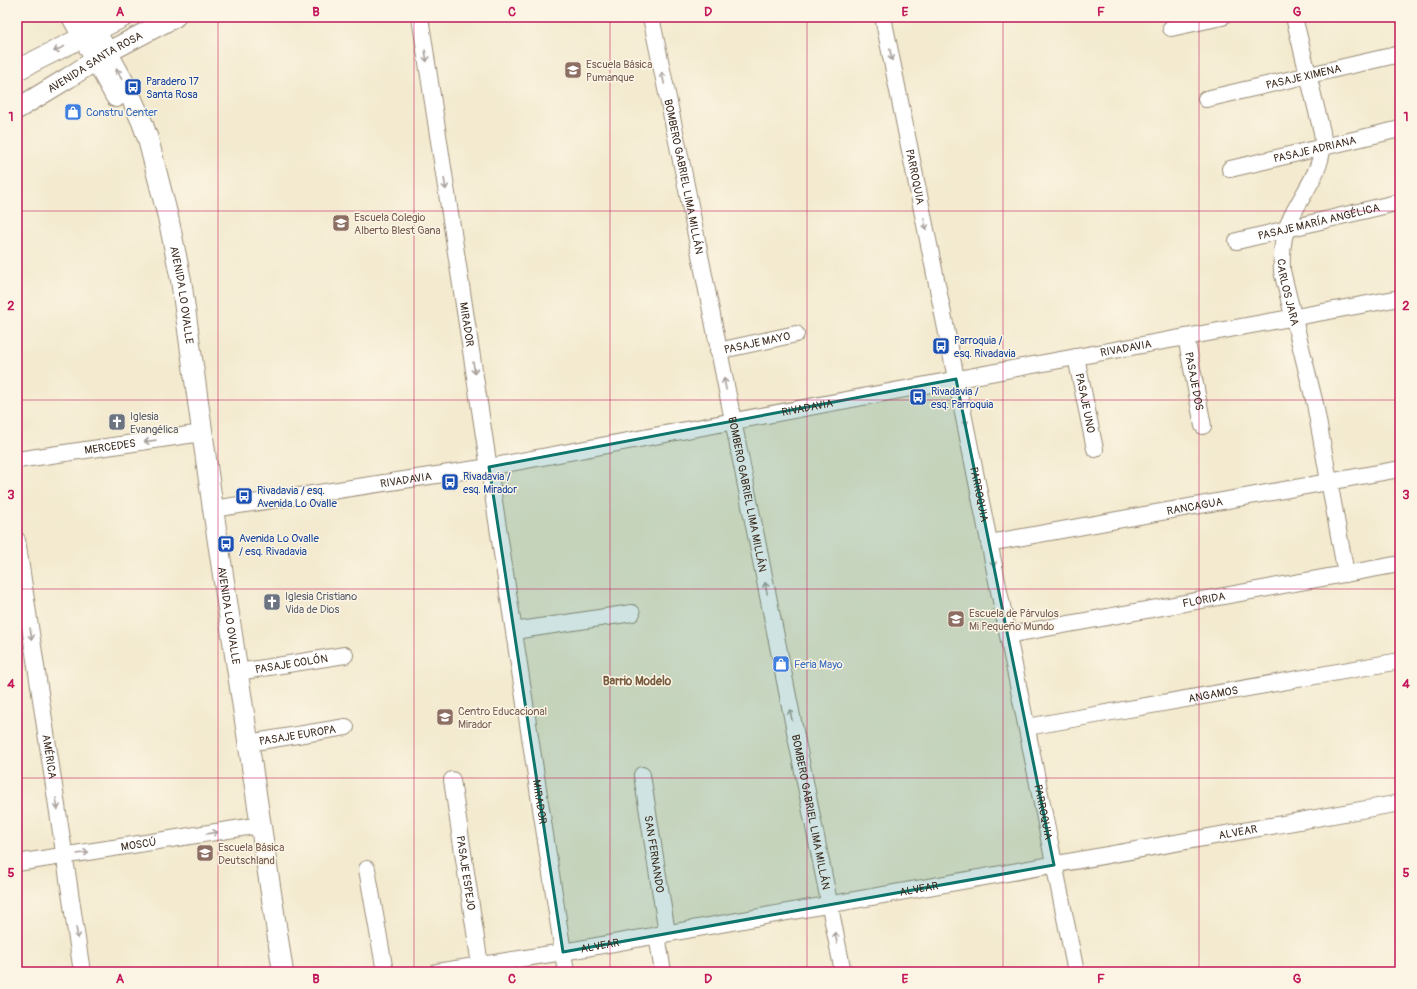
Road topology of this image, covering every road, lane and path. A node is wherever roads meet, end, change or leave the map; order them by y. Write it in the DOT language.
graph roads {
  1 [pos="72,17"];
  2 [pos="123,17"];
  3 [pos="175,17"];
  4 [pos="420,17"];
  5 [pos="651,17"];
  6 [pos="883,17"];
  7 [pos="1222,17"];
  8 [pos="1294,17"];
  9 [pos="1171,28"];
  10 [pos="89,29"];
  11 [pos="1400,54"];
  12 [pos="102,56"];
  13 [pos="17,70"];
  14 [pos="1308,76"];
  15 [pos="1206,99"];
  16 [pos="17,109"];
  17 [pos="1400,129"];
  18 [pos="1323,147"];
  19 [pos="1230,169"];
  20 [pos="1400,202"];
  21 [pos="1286,230"];
  22 [pos="1237,241"];
  23 [pos="1400,298"];
  24 [pos="1294,317"];
  25 [pos="796,334"];
  26 [pos="1186,337"];
  27 [pos="718,351"];
  28 [pos="1076,357"];
  29 [pos="956,379"];
  30 [pos="733,422"];
  31 [pos="1202,426"];
  32 [pos="202,433"];
  33 [pos="1095,449"];
  34 [pos="17,460"];
  35 [pos="489,467"];
  36 [pos="1400,469"];
  37 [pos="1329,482"];
  38 [pos="213,509"];
  39 [pos="17,540"];
  40 [pos="990,543"];
  41 [pos="1400,564"];
  42 [pos="1346,574"];
  43 [pos="632,613"];
  44 [pos="514,631"];
  45 [pos="1008,635"];
  46 [pos="345,656"];
  47 [pos="1400,661"];
  48 [pos="238,672"];
  49 [pos="346,727"];
  50 [pos="1027,727"];
  51 [pos="248,743"];
  52 [pos="642,775"];
  53 [pos="452,780"];
  54 [pos="1400,803"];
  55 [pos="261,826"];
  56 [pos="65,855"];
  57 [pos="17,863"];
  58 [pos="1054,864"];
  59 [pos="367,869"];
  60 [pos="829,904"];
  61 [pos="662,934"];
  62 [pos="563,952"];
  63 [pos="480,965"];
  64 [pos="82,972"];
  65 [pos="283,972"];
  66 [pos="385,972"];
  67 [pos="437,972"];
  68 [pos="566,972"];
  69 [pos="664,972"];
  70 [pos="843,972"];
  71 [pos="1076,972"];
  1 -- 10 [label="main road, AVENIDA LO OVALLE"];
  2 -- 10 [label="main road"];
  3 -- 12 [label="main road, AVENIDA SANTA ROSA"];
  4 -- 35 [label="street, MIRADOR, one-way"];
  27 -- 5 [label="street, BOMBERO GABRIEL LIMA MILLÁN, one-way"];
  6 -- 29 [label="street, PARROQUIA, one-way"];
  7 -- 9 [label="street"];
  8 -- 14 [label="street, CARLOS JARA"];
  10 -- 12 [label="main road, AVENIDA LO OVALLE"];
  10 -- 13 [label="main road, one-way"];
  11 -- 14 [label="street, PASAJE XIMENA"];
  12 -- 16 [label="main road, AVENIDA SANTA ROSA"];
  12 -- 32 [label="main road, AVENIDA LO OVALLE"];
  14 -- 15 [label="street, PASAJE XIMENA"];
  14 -- 18 [label="street, CARLOS JARA"];
  17 -- 18 [label="street, PASAJE ADRIANA"];
  18 -- 19 [label="street, PASAJE ADRIANA"];
  18 -- 21 [label="street, CARLOS JARA"];
  20 -- 21 [label="street, PASAJE MARÍA ANGÉLICA"];
  21 -- 22 [label="street, PASAJE MARÍA ANGÉLICA"];
  21 -- 24 [label="street, CARLOS JARA"];
  23 -- 24 [label="street, RIVADAVIA"];
  24 -- 26 [label="street, RIVADAVIA"];
  24 -- 37 [label="street, CARLOS JARA"];
  25 -- 27 [label="street, PASAJE MAYO"];
  26 -- 28 [label="street, RIVADAVIA"];
  26 -- 31 [label="street, PASAJE DOS"];
  30 -- 27 [label="street, BOMBERO GABRIEL LIMA MILLÁN, one-way"];
  28 -- 29 [label="street, RIVADAVIA"];
  28 -- 33 [label="street, PASAJE UNO"];
  29 -- 30 [label="street, RIVADAVIA"];
  29 -- 40 [label="street, PARROQUIA, one-way"];
  30 -- 35 [label="street, RIVADAVIA"];
  60 -- 30 [label="street, BOMBERO GABRIEL LIMA MILLÁN, one-way"];
  32 -- 34 [label="street, MERCEDES, one-way"];
  32 -- 38 [label="main road, AVENIDA LO OVALLE"];
  35 -- 38 [label="street, RIVADAVIA"];
  35 -- 44 [label="street, MIRADOR"];
  36 -- 37 [label="street, RANCAGUA"];
  37 -- 40 [label="street, RANCAGUA"];
  37 -- 42 [label="street, CARLOS JARA"];
  38 -- 48 [label="main road, AVENIDA LO OVALLE"];
  39 -- 56 [label="street, AMÉRICA, one-way"];
  40 -- 45 [label="street, PARROQUIA, one-way"];
  41 -- 42 [label="street, FLORIDA"];
  42 -- 45 [label="street, FLORIDA"];
  43 -- 44 [label="street"];
  44 -- 62 [label="street, MIRADOR"];
  45 -- 50 [label="street, PARROQUIA"];
  46 -- 48 [label="street, PASAJE COLÓN"];
  47 -- 50 [label="street, ANGAMOS"];
  48 -- 51 [label="main road, AVENIDA LO OVALLE"];
  49 -- 51 [label="street, PASAJE EUROPA"];
  50 -- 58 [label="street, PARROQUIA"];
  51 -- 55 [label="main road, AVENIDA LO OVALLE"];
  52 -- 61 [label="street, SAN FERNANDO"];
  53 -- 63 [label="street, PASAJE ESPEJO"];
  54 -- 58 [label="street, ALVEAR"];
  56 -- 55 [label="street, MOSCÚ, one-way"];
  55 -- 65 [label="main road, AVENIDA LO OVALLE"];
  56 -- 57 [label="street, MOSCÚ"];
  56 -- 64 [label="street, AMÉRICA, one-way"];
  58 -- 60 [label="street, ALVEAR"];
  58 -- 71 [label="street, PARROQUIA"];
  59 -- 66 [label="street"];
  60 -- 61 [label="street, ALVEAR"];
  70 -- 60 [label="street, BOMBERO GABRIEL LIMA MILLÁN, one-way"];
  61 -- 62 [label="street, ALVEAR"];
  61 -- 69 [label="street, SAN FERNANDO"];
  62 -- 63 [label="street, ALVEAR"];
  62 -- 68 [label="street, MIRADOR"];
  63 -- 67 [label="street, ALVEAR"];
}
